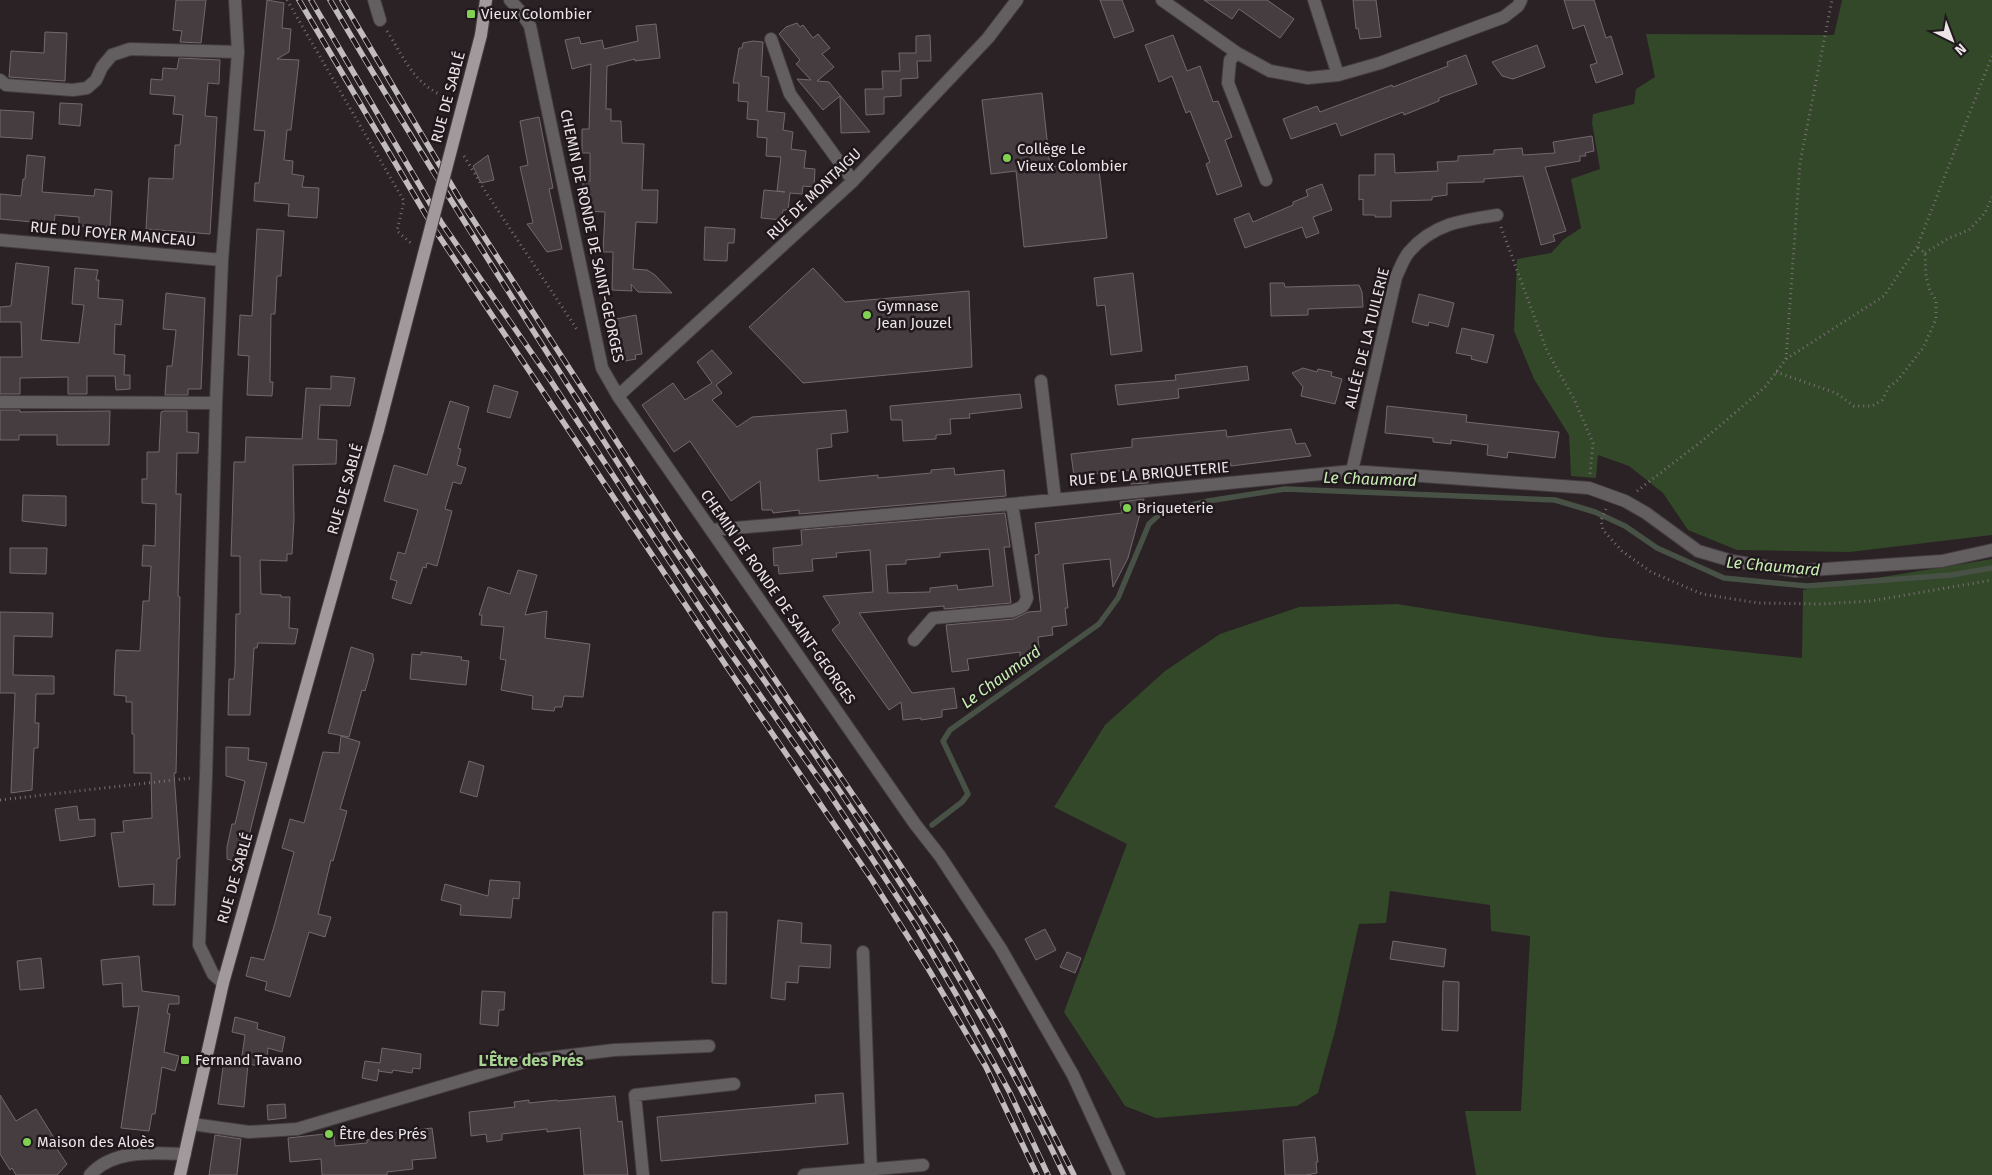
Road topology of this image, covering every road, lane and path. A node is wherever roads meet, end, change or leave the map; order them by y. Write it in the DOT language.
graph roads {
  1 [pos="236,0"];
  2 [pos="287,0"];
  3 [pos="374,0"];
  4 [pos="486,0"];
  5 [pos="510,0"];
  6 [pos="1017,0"];
  7 [pos="1162,0"];
  8 [pos="1314,0"];
  9 [pos="1521,0"];
  10 [pos="1832,0"];
  11 [pos="380,20"];
  12 [pos="771,39"];
  13 [pos="238,52"];
  14 [pos="1237,53"];
  15 [pos="1992,56"];
  16 [pos="1338,75"];
  17 [pos="0,80"];
  18 [pos="439,95"];
  19 [pos="454,139"];
  20 [pos="1266,180"];
  21 [pos="853,181"];
  22 [pos="1992,197"];
  23 [pos="1497,215"];
  24 [pos="397,231"];
  25 [pos="0,240"];
  26 [pos="1917,247"];
  27 [pos="1925,254"];
  28 [pos="222,260"];
  29 [pos="580,335"];
  30 [pos="1786,359"];
  31 [pos="1776,372"];
  32 [pos="1042,381"];
  33 [pos="618,396"];
  34 [pos="0,402"];
  35 [pos="216,402"];
  36 [pos="1352,471"];
  37 [pos="1589,488"];
  38 [pos="1055,499"];
  39 [pos="1625,501"];
  40 [pos="1012,504"];
  41 [pos="712,530"];
  42 [pos="1992,550"];
  43 [pos="914,640"];
  44 [pos="206,776"];
  45 [pos="0,800"];
  46 [pos="863,952"];
  47 [pos="223,983"];
  48 [pos="709,1046"];
  49 [pos="734,1084"];
  50 [pos="192,1124"];
  51 [pos="185,1154"];
  52 [pos="923,1165"];
  53 [pos="94,1170"];
  54 [pos="870,1172"];
  55 [pos="180,1175"];
  56 [pos="643,1175"];
  57 [pos="804,1175"];
  58 [pos="1119,1175"];
  1 -- 13 [label="street"];
  2 -- 24 [label="path"];
  3 -- 11 [label="street"];
  4 -- 19 [label="main road, RUE DE SABLÉ, bridge"];
  5 -- 33 [label="street, CHEMIN DE RONDE DE SAINT-GEORGES"];
  6 -- 21 [label="street, RUE DE MONTAIGU"];
  7 -- 14 [label="street"];
  8 -- 16 [label="street"];
  9 -- 16 [label="street"];
  10 -- 30 [label="path"];
  11 -- 18 [label="path"];
  12 -- 21 [label="street"];
  13 -- 17 [label="street"];
  13 -- 28 [label="street"];
  14 -- 16 [label="street"];
  14 -- 20 [label="street"];
  15 -- 26 [label="path"];
  19 -- 29 [label="path"];
  19 -- 47 [label="main road, RUE DE SABLÉ, bridge"];
  21 -- 33 [label="street, RUE DE MONTAIGU"];
  22 -- 27 [label="path"];
  23 -- 36 [label="street, ALLÉE DE LA TUILERIE"];
  23 -- 37 [label="path"];
  25 -- 28 [label="street, RUE DU FOYER MANCEAU"];
  26 -- 27 [label="path"];
  26 -- 30 [label="path"];
  27 -- 31 [label="path"];
  28 -- 35 [label="street"];
  30 -- 31 [label="path"];
  31 -- 39 [label="path"];
  32 -- 38 [label="street"];
  33 -- 41 [label="street, CHEMIN DE RONDE DE SAINT-GEORGES"];
  34 -- 35 [label="street"];
  35 -- 44 [label="street"];
  36 -- 37 [label="street, RUE DE LA BRIQUETERIE"];
  36 -- 38 [label="street, RUE DE LA BRIQUETERIE"];
  37 -- 39 [label="street, RUE DE LA BRIQUETERIE"];
  38 -- 40 [label="street, RUE DE LA BRIQUETERIE"];
  39 -- 42 [label="street, RUE DE LA BRIQUETERIE"];
  40 -- 41 [label="street, RUE DE LA BRIQUETERIE"];
  40 -- 43 [label="street"];
  41 -- 58 [label="street, CHEMIN DE RONDE DE SAINT-GEORGES"];
  44 -- 45 [label="path"];
  44 -- 47 [label="street"];
  46 -- 54 [label="street"];
  47 -- 50 [label="main road, RUE DE SABLÉ"];
  48 -- 50 [label="street"];
  49 -- 56 [label="street"];
  50 -- 51 [label="main road, RUE DE SABLÉ"];
  51 -- 53 [label="street"];
  51 -- 55 [label="main road, RUE DE SABLÉ"];
  52 -- 54 [label="street"];
  54 -- 57 [label="street"];
}
